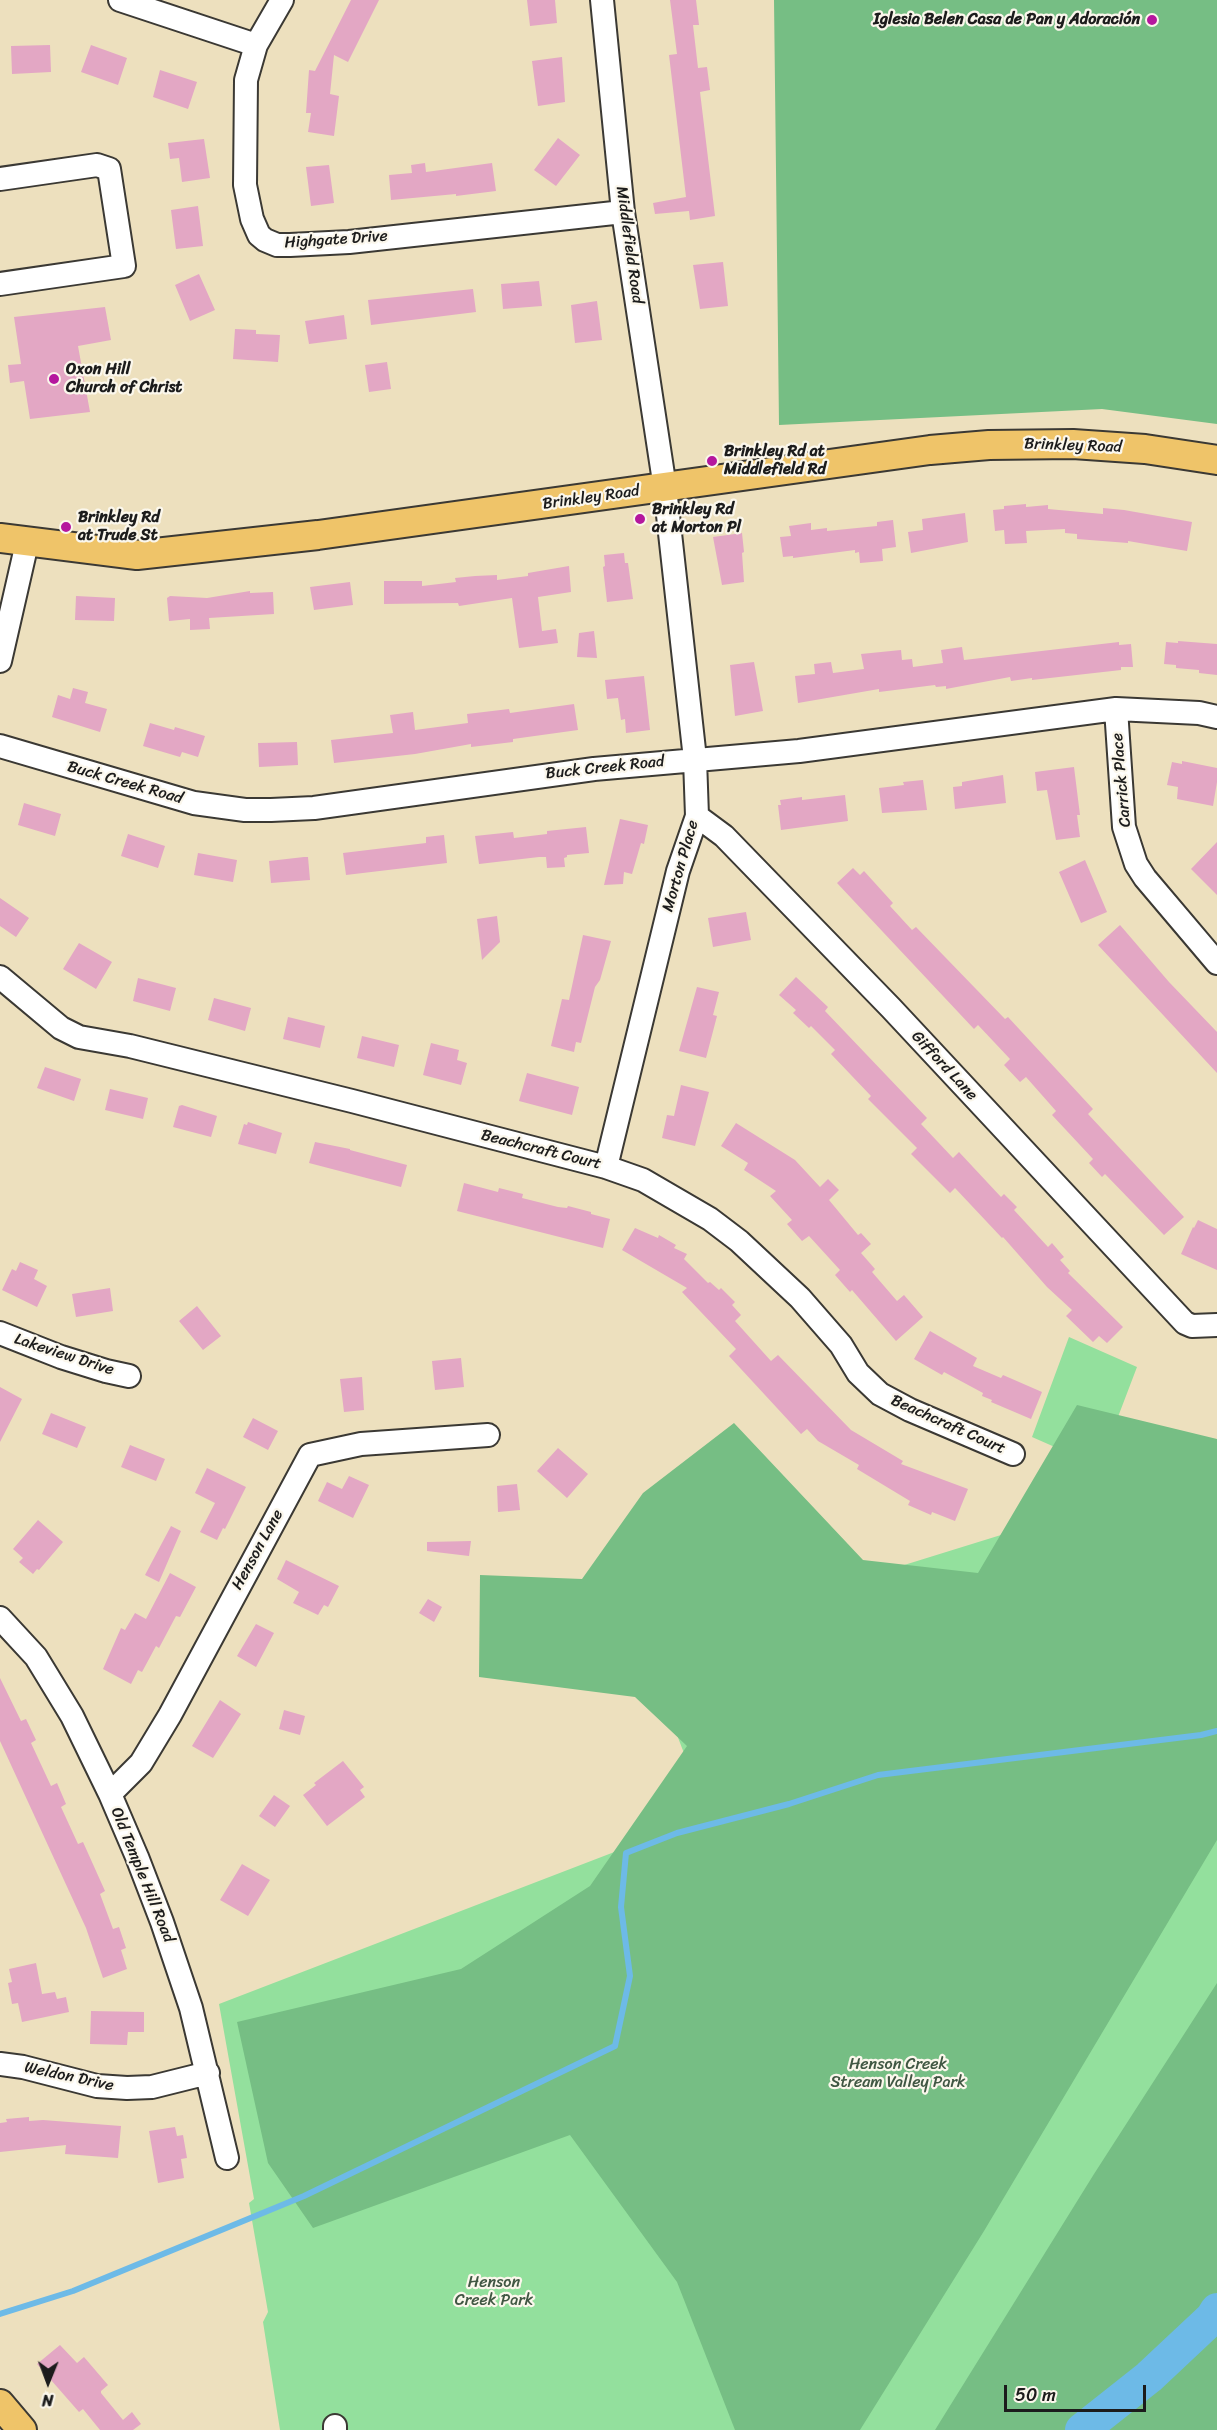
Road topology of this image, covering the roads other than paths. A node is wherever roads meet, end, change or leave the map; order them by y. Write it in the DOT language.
graph roads {
  1 [pos="120,0"];
  2 [pos="282,0"];
  3 [pos="602,0"];
  4 [pos="256,45"];
  5 [pos="0,179"];
  6 [pos="623,212"];
  7 [pos="0,284"];
  8 [pos="1217,460"];
  9 [pos="665,488"];
  10 [pos="14,541"];
  11 [pos="0,661"];
  12 [pos="1116,710"];
  13 [pos="1217,717"];
  14 [pos="0,746"];
  15 [pos="695,759"];
  16 [pos="697,816"];
  17 [pos="1217,963"];
  18 [pos="0,977"];
  19 [pos="606,1167"];
  20 [pos="1217,1325"];
  21 [pos="0,1333"];
  22 [pos="129,1376"];
  23 [pos="488,1435"];
  24 [pos="1013,1454"];
  25 [pos="0,1618"];
  26 [pos="110,1794"];
  27 [pos="0,2064"];
  28 [pos="207,2073"];
  29 [pos="227,2158"];
  30 [pos="0,2404"];
  31 [pos="22,2430"];
  1 -- 4 [label="street"];
  2 -- 4 [label="street, Highgate Drive"];
  3 -- 6 [label="street, Middlefield Road"];
  4 -- 6 [label="street, Highgate Drive"];
  5 -- 7 [label="street"];
  6 -- 9 [label="street, Middlefield Road"];
  8 -- 9 [label="main road, Brinkley Road"];
  9 -- 10 [label="main road, Brinkley Road"];
  9 -- 15 [label="street, Morton Place"];
  10 -- 11 [label="street"];
  12 -- 13 [label="street, Buck Creek Road"];
  12 -- 15 [label="street, Buck Creek Road"];
  12 -- 17 [label="street, Carrick Place"];
  14 -- 15 [label="street, Buck Creek Road"];
  15 -- 16 [label="street, Morton Place"];
  16 -- 19 [label="street, Morton Place"];
  16 -- 20 [label="street, Gifford Lane"];
  18 -- 19 [label="street, Beachcraft Court"];
  19 -- 24 [label="street, Beachcraft Court"];
  21 -- 22 [label="street, Lakeview Drive"];
  23 -- 26 [label="street, Henson Lane"];
  25 -- 26 [label="street, Old Temple Hill Road"];
  26 -- 28 [label="street, Old Temple Hill Road"];
  27 -- 28 [label="street, Weldon Drive"];
  28 -- 29 [label="street, Old Temple Hill Road"];
  30 -- 31 [label="main road"];
}
